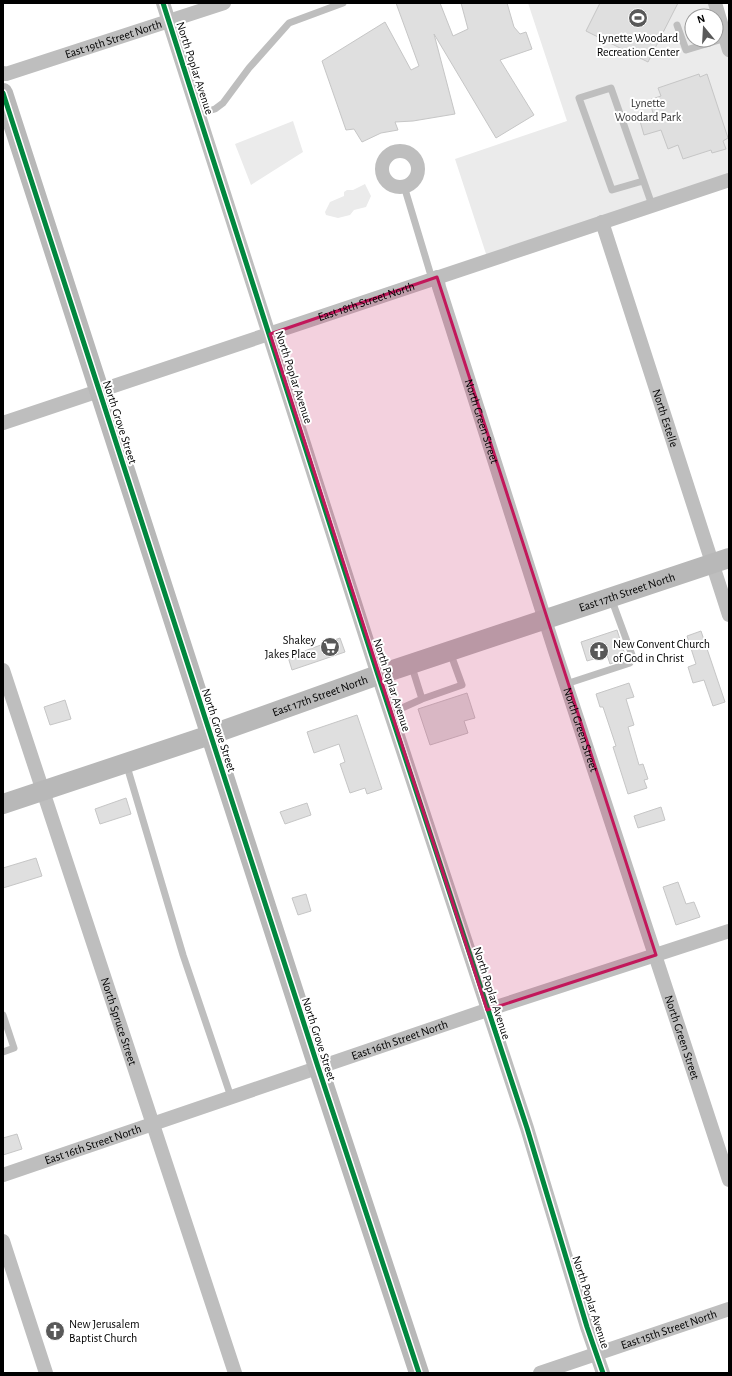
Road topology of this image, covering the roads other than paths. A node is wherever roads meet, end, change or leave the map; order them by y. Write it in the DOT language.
graph roads {
  1 [pos="163,3"];
  2 [pos="224,3"];
  3 [pos="343,3"];
  4 [pos="715,3"];
  5 [pos="169,21"];
  6 [pos="677,25"];
  7 [pos="727,44"];
  8 [pos="3,73"];
  9 [pos="3,93"];
  10 [pos="198,114"];
  11 [pos="729,180"];
  12 [pos="643,181"];
  13 [pos="404,186"];
  14 [pos="652,205"];
  15 [pos="602,222"];
  16 [pos="435,278"];
  17 [pos="270,334"];
  18 [pos="99,391"];
  19 [pos="3,423"];
  20 [pos="721,561"];
  21 [pos="611,598"];
  22 [pos="729,615"];
  23 [pos="545,620"];
  24 [pos="450,651"];
  25 [pos="411,664"];
  26 [pos="3,670"];
  27 [pos="378,675"];
  28 [pos="566,684"];
  29 [pos="422,699"];
  30 [pos="391,713"];
  31 [pos="210,735"];
  32 [pos="126,763"];
  33 [pos="42,790"];
  34 [pos="3,804"];
  35 [pos="729,932"];
  36 [pos="656,955"];
  37 [pos="487,1010"];
  38 [pos="3,1015"];
  39 [pos="3,1052"];
  40 [pos="318,1068"];
  41 [pos="231,1097"];
  42 [pos="152,1124"];
  43 [pos="3,1175"];
  44 [pos="729,1180"];
  45 [pos="3,1242"];
  46 [pos="729,1309"];
  47 [pos="597,1354"];
  48 [pos="46,1373"];
  49 [pos="234,1373"];
  50 [pos="419,1373"];
  51 [pos="540,1373"];
  52 [pos="603,1373"];
  1 -- 5 [label="street, North Poplar Avenue"];
  2 -- 5 [label="street, East 19th Street North"];
  3 -- 10 [label="lane"];
  4 -- 7 [label="street"];
  5 -- 8 [label="street, East 19th Street North"];
  5 -- 10 [label="street, North Poplar Avenue"];
  6 -- 7 [label="lane"];
  9 -- 18 [label="street, North Grove Street"];
  10 -- 17 [label="street, North Poplar Avenue"];
  11 -- 14 [label="street, East 18th Street North"];
  12 -- 12 [label="lane"];
  12 -- 14 [label="lane"];
  13 -- 16 [label="lane"];
  14 -- 15 [label="street, East 18th Street North"];
  15 -- 16 [label="street, East 18th Street North"];
  15 -- 20 [label="street, North Estelle"];
  16 -- 17 [label="street, East 18th Street North"];
  16 -- 23 [label="street, North Green Street"];
  17 -- 18 [label="street, East 18th Street North"];
  17 -- 27 [label="street, North Poplar Avenue"];
  18 -- 19 [label="street, East 18th Street North"];
  18 -- 31 [label="street, North Grove Street"];
  20 -- 21 [label="street, East 17th Street North"];
  20 -- 22 [label="street, North Estelle"];
  21 -- 23 [label="street, East 17th Street North"];
  21 -- 28 [label="lane"];
  23 -- 24 [label="street, East 17th Street North"];
  23 -- 28 [label="street, North Green Street"];
  24 -- 25 [label="street, East 17th Street North"];
  24 -- 29 [label="lane"];
  25 -- 27 [label="street, East 17th Street North"];
  25 -- 29 [label="lane"];
  26 -- 33 [label="street, North Spruce Street"];
  27 -- 30 [label="street, North Poplar Avenue"];
  27 -- 31 [label="street, East 17th Street North"];
  28 -- 36 [label="street, North Green Street"];
  29 -- 30 [label="lane"];
  30 -- 37 [label="street, North Poplar Avenue"];
  31 -- 32 [label="street, East 17th Street North"];
  31 -- 40 [label="street, North Grove Street"];
  32 -- 33 [label="street, East 17th Street North"];
  32 -- 41 [label="lane"];
  33 -- 34 [label="street, East 17th Street North"];
  33 -- 42 [label="street, North Spruce Street"];
  35 -- 36 [label="street, East 16th Street North"];
  36 -- 37 [label="street, East 16th Street North"];
  36 -- 44 [label="street, North Green Street"];
  37 -- 40 [label="street, East 16th Street North"];
  37 -- 47 [label="street, North Poplar Avenue"];
  38 -- 39 [label="lane"];
  40 -- 41 [label="street, East 16th Street North"];
  40 -- 50 [label="street, North Grove Street"];
  41 -- 42 [label="street, East 16th Street North"];
  42 -- 43 [label="street, East 16th Street North"];
  42 -- 49 [label="street, North Spruce Street"];
  45 -- 48 [label="street"];
  46 -- 47 [label="street, East 15th Street North"];
  47 -- 51 [label="street, East 15th Street North"];
  47 -- 52 [label="street, North Poplar Avenue"];
}
